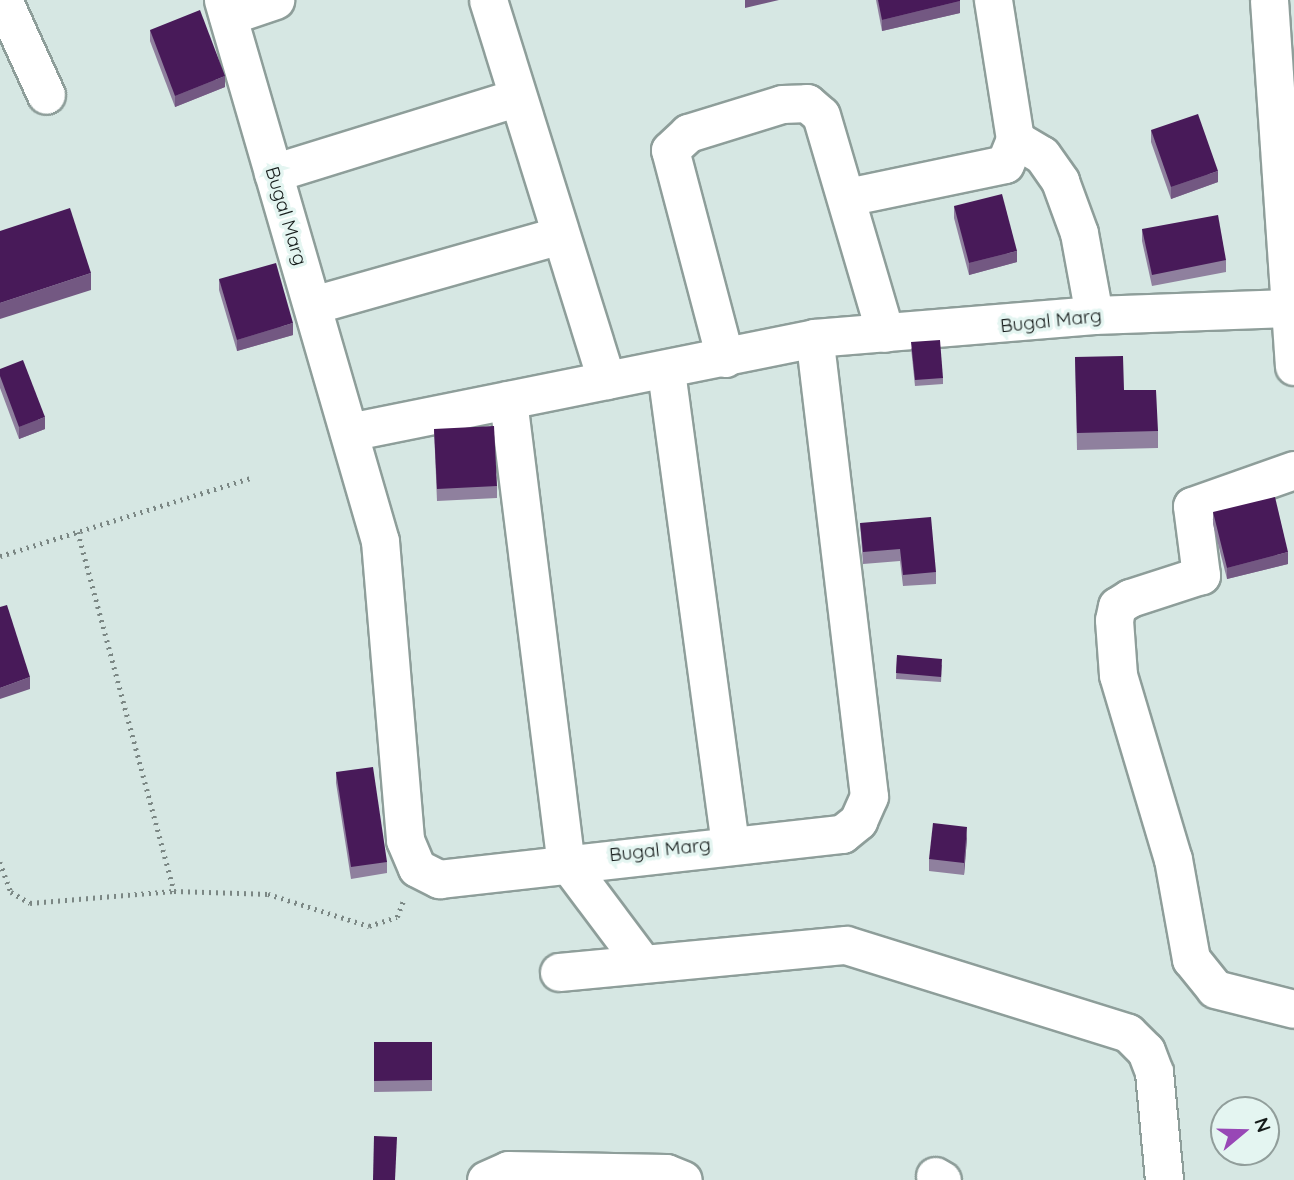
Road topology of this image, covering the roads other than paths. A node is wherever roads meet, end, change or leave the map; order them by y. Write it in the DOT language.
graph roads {
  1 [pos="3,0"];
  2 [pos="275,0"];
  3 [pos="488,0"];
  4 [pos="993,0"];
  5 [pos="1269,0"];
  6 [pos="225,8"];
  7 [pos="46,95"];
  8 [pos="516,98"];
  9 [pos="1015,139"];
  10 [pos="272,173"];
  11 [pos="847,197"];
  12 [pos="560,235"];
  13 [pos="313,305"];
  14 [pos="1288,309"];
  15 [pos="1094,316"];
  16 [pos="885,333"];
  17 [pos="814,338"];
  18 [pos="725,358"];
  19 [pos="1294,366"];
  20 [pos="666,371"];
  21 [pos="606,380"];
  22 [pos="508,400"];
  23 [pos="349,432"];
  24 [pos="1294,470"];
  25 [pos="730,842"];
  26 [pos="565,860"];
  27 [pos="640,960"];
  28 [pos="559,972"];
  29 [pos="1294,1009"];
  30 [pos="486,1180"];
  31 [pos="683,1180"];
  32 [pos="1164,1180"];
  1 -- 7 [label="street"];
  2 -- 6 [label="street"];
  3 -- 8 [label="street"];
  4 -- 9 [label="street"];
  5 -- 14 [label="street"];
  6 -- 10 [label="street, Bugal Marg"];
  8 -- 10 [label="street"];
  8 -- 12 [label="street"];
  9 -- 11 [label="street"];
  9 -- 15 [label="street"];
  10 -- 13 [label="street, Bugal Marg"];
  11 -- 16 [label="street"];
  11 -- 18 [label="street"];
  12 -- 13 [label="street"];
  12 -- 21 [label="street"];
  13 -- 23 [label="street, Bugal Marg"];
  14 -- 15 [label="street, Bugal Marg"];
  14 -- 19 [label="street"];
  15 -- 16 [label="street, Bugal Marg"];
  16 -- 17 [label="street, Bugal Marg"];
  17 -- 18 [label="street, Bugal Marg"];
  17 -- 25 [label="street, Bugal Marg"];
  18 -- 20 [label="street, Bugal Marg"];
  20 -- 21 [label="street, Bugal Marg"];
  20 -- 25 [label="street"];
  21 -- 22 [label="street, Bugal Marg"];
  22 -- 23 [label="street, Bugal Marg"];
  22 -- 26 [label="street"];
  23 -- 26 [label="street, Bugal Marg"];
  24 -- 29 [label="street"];
  25 -- 26 [label="street, Bugal Marg"];
  26 -- 27 [label="street"];
  27 -- 28 [label="street"];
  27 -- 32 [label="street"];
  30 -- 31 [label="street"];
}
